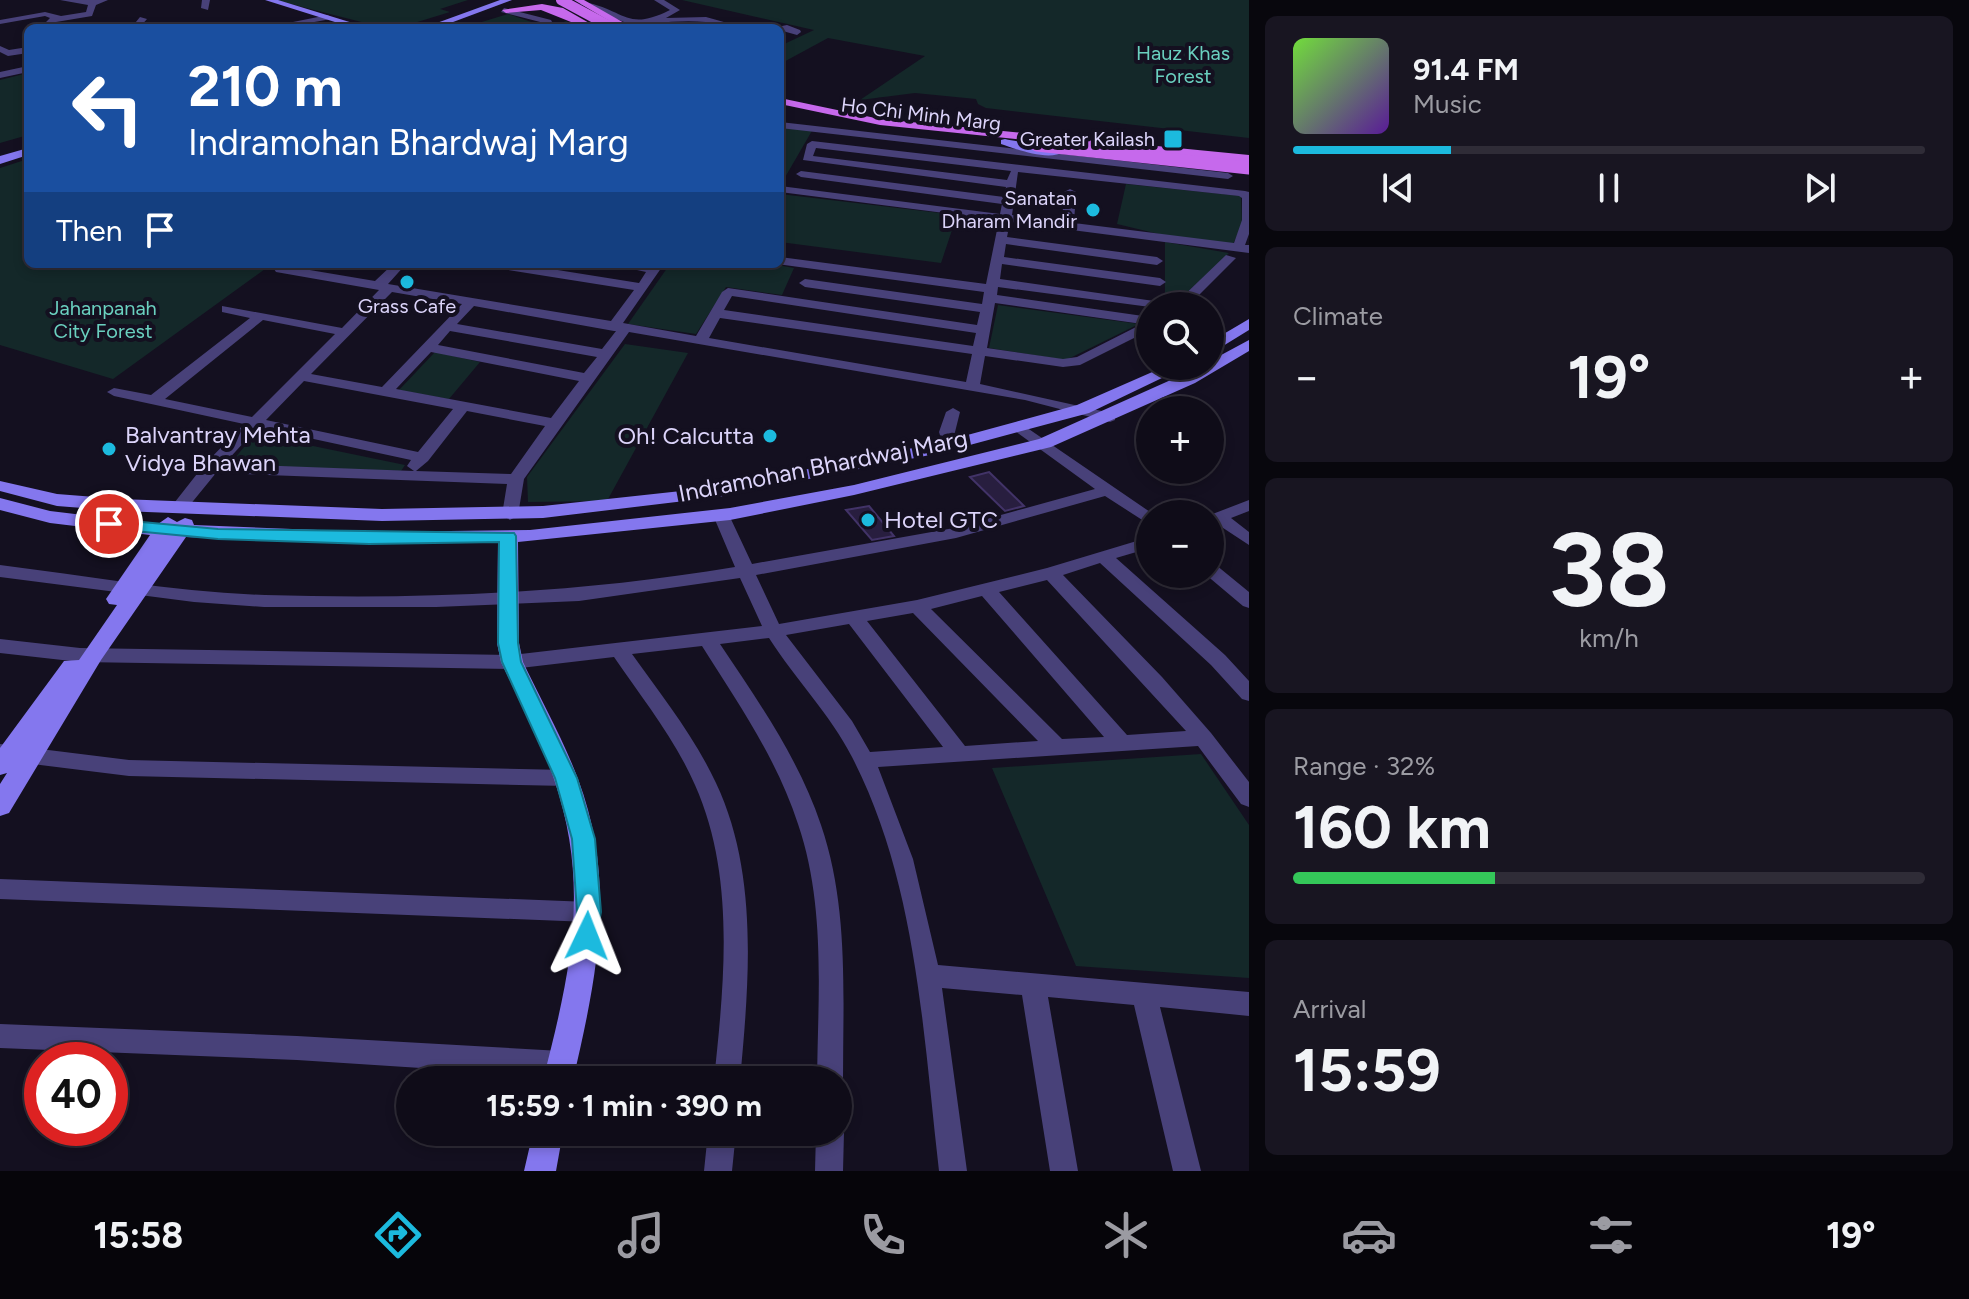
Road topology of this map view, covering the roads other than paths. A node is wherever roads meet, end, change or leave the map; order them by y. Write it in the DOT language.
graph roads {
  1 [pos="64,0"];
  2 [pos="104,0"];
  3 [pos="269,0"];
  4 [pos="527,0"];
  5 [pos="542,0"];
  6 [pos="551,0"];
  7 [pos="561,0"];
  8 [pos="658,0"];
  9 [pos="581,2"];
  10 [pos="93,3"];
  11 [pos="504,5"];
  12 [pos="571,16"];
  13 [pos="328,17"];
  14 [pos="62,19"];
  15 [pos="143,19"];
  16 [pos="658,19"];
  17 [pos="0,22"];
  18 [pos="548,22"];
  19 [pos="49,24"];
  20 [pos="139,24"];
  21 [pos="289,24"];
  22 [pos="351,24"];
  23 [pos="441,24"];
  24 [pos="459,24"];
  25 [pos="586,24"];
  26 [pos="595,24"];
  27 [pos="621,24"];
  28 [pos="622,24"];
  29 [pos="635,24"];
  30 [pos="727,24"];
  31 [pos="784,27"];
  32 [pos="797,32"];
  33 [pos="24,50"];
  34 [pos="3,52"];
  35 [pos="24,70"];
  36 [pos="0,75"];
  37 [pos="784,102"];
  38 [pos="784,111"];
  39 [pos="784,118"];
  40 [pos="823,119"];
  41 [pos="784,125"];
  42 [pos="1005,142"];
  43 [pos="24,143"];
  44 [pos="1079,144"];
  45 [pos="0,150"];
  46 [pos="24,152"];
  47 [pos="1018,152"];
  48 [pos="0,160"];
  49 [pos="1249,164"];
  50 [pos="1212,165"];
  51 [pos="1015,169"];
  52 [pos="801,174"];
  53 [pos="1249,174"];
  54 [pos="1228,176"];
  55 [pos="1012,184"];
  56 [pos="784,189"];
  57 [pos="1070,192"];
  58 [pos="1008,201"];
  59 [pos="1005,217"];
  60 [pos="1068,225"];
  61 [pos="1001,240"];
  62 [pos="1239,252"];
  63 [pos="997,260"];
  64 [pos="1157,261"];
  65 [pos="784,262"];
  66 [pos="397,268"];
  67 [pos="521,268"];
  68 [pos="655,268"];
  69 [pos="280,269"];
  70 [pos="1160,282"];
  71 [pos="805,283"];
  72 [pos="642,287"];
  73 [pos="382,288"];
  74 [pos="1195,292"];
  75 [pos="990,295"];
  76 [pos="471,302"];
  77 [pos="1136,304"];
  78 [pos="227,309"];
  79 [pos="715,313"];
  80 [pos="260,316"];
  81 [pos="1136,321"];
  82 [pos="1249,323"];
  83 [pos="448,327"];
  84 [pos="620,328"];
  85 [pos="983,330"];
  86 [pos="1136,330"];
  87 [pos="343,332"];
  88 [pos="1224,340"];
  89 [pos="700,341"];
  90 [pos="1249,345"];
  91 [pos="428,347"];
  92 [pos="978,352"];
  93 [pos="606,354"];
  94 [pos="299,376"];
  95 [pos="588,378"];
  96 [pos="1148,380"];
  97 [pos="972,387"];
  98 [pos="114,392"];
  99 [pos="385,392"];
  100 [pos="153,401"];
  101 [pos="463,406"];
  102 [pos="1083,409"];
  103 [pos="953,412"];
  104 [pos="1110,417"];
  105 [pos="254,423"];
  106 [pos="555,423"];
  107 [pos="1020,428"];
  108 [pos="1045,443"];
  109 [pos="951,445"];
  110 [pos="422,458"];
  111 [pos="210,468"];
  112 [pos="408,475"];
  113 [pos="516,479"];
  114 [pos="0,486"];
  115 [pos="1108,490"];
  116 [pos="0,504"];
  117 [pos="1249,505"];
  118 [pos="188,507"];
  119 [pos="1136,510"];
  120 [pos="510,515"];
  121 [pos="721,515"];
  122 [pos="1224,515"];
  123 [pos="1224,525"];
  124 [pos="171,531"];
  125 [pos="508,536"];
  126 [pos="1249,540"];
  127 [pos="1136,547"];
  128 [pos="1104,557"];
  129 [pos="0,571"];
  130 [pos="748,571"];
  131 [pos="1051,573"];
  132 [pos="1224,581"];
  133 [pos="131,588"];
  134 [pos="986,589"];
  135 [pos="510,599"];
  136 [pos="1249,602"];
  137 [pos="917,606"];
  138 [pos="854,618"];
  139 [pos="774,631"];
  140 [pos="706,638"];
  141 [pos="0,646"];
  142 [pos="619,650"];
  143 [pos="86,655"];
  144 [pos="512,662"];
  145 [pos="1249,694"];
  146 [pos="1203,738"];
  147 [pos="1122,743"];
  148 [pos="1057,747"];
  149 [pos="959,753"];
  150 [pos="9,756"];
  151 [pos="865,760"];
  152 [pos="566,778"];
  153 [pos="1249,798"];
  154 [pos="0,806"];
  155 [pos="0,889"];
  156 [pos="589,912"];
  157 [pos="927,975"];
  158 [pos="1033,985"];
  159 [pos="1144,994"];
  160 [pos="1249,1004"];
  161 [pos="0,1036"];
  162 [pos="494,1066"];
  163 [pos="561,1066"];
  164 [pos="728,1066"];
  165 [pos="830,1066"];
  166 [pos="545,1146"];
  167 [pos="721,1146"];
  168 [pos="830,1146"];
  169 [pos="540,1171"];
  170 [pos="718,1171"];
  171 [pos="829,1171"];
  172 [pos="953,1171"];
  173 [pos="1064,1171"];
  174 [pos="1187,1171"];
  1 -- 10 [label="street"];
  2 -- 10 [label="street"];
  3 -- 13 [label="street"];
  4 -- 11 [label="street"];
  5 -- 12 [label="main road"];
  6 -- 26 [label="main road, bridge"];
  7 -- 27 [label="main road, bridge"];
  8 -- 16 [label="street"];
  9 -- 28 [label="main road"];
  10 -- 14 [label="street"];
  11 -- 12 [label="main road"];
  11 -- 18 [label="street"];
  11 -- 23 [label="street"];
  11 -- 24 [label="street"];
  12 -- 25 [label="main road"];
  13 -- 21 [label="street"];
  13 -- 22 [label="street"];
  14 -- 17 [label="street"];
  14 -- 19 [label="street"];
  15 -- 20 [label="street"];
  16 -- 29 [label="street"];
  16 -- 30 [label="street"];
  31 -- 32 [label="street"];
  33 -- 34 [label="street"];
  35 -- 36 [label="street"];
  37 -- 44 [label="main road, Ho Chi Minh Marg"];
  38 -- 40 [label="main road, Ho Chi Minh Marg"];
  39 -- 40 [label="street"];
  40 -- 42 [label="main road, Ho Chi Minh Marg"];
  41 -- 47 [label="street"];
  42 -- 49 [label="main road, bridge"];
  42 -- 50 [label="street, Ho Chi Minh Marg"];
  43 -- 45 [label="street"];
  44 -- 49 [label="main road, Ho Chi Minh Marg"];
  44 -- 50 [label="street, Ho Chi Minh Marg"];
  46 -- 48 [label="street"];
  47 -- 51 [label="street"];
  47 -- 54 [label="street"];
  49 -- 50 [label="street, Ho Chi Minh Marg"];
  50 -- 53 [label="street, Ho Chi Minh Marg"];
  51 -- 55 [label="street"];
  51 -- 55 [label="street"];
  51 -- 62 [label="street"];
  52 -- 58 [label="street"];
  55 -- 58 [label="street"];
  56 -- 59 [label="street"];
  57 -- 60 [label="street"];
  58 -- 59 [label="street"];
  59 -- 60 [label="street"];
  59 -- 61 [label="street"];
  60 -- 62 [label="street"];
  61 -- 63 [label="street"];
  61 -- 64 [label="street"];
  62 -- 74 [label="street"];
  63 -- 70 [label="street"];
  63 -- 75 [label="street"];
  65 -- 75 [label="street"];
  66 -- 73 [label="street"];
  67 -- 72 [label="street"];
  68 -- 72 [label="street"];
  69 -- 73 [label="street"];
  71 -- 75 [label="street"];
  72 -- 84 [label="street"];
  73 -- 76 [label="street"];
  73 -- 87 [label="street"];
  75 -- 77 [label="street"];
  75 -- 81 [label="street"];
  75 -- 85 [label="street"];
  76 -- 83 [label="street"];
  76 -- 84 [label="street"];
  78 -- 80 [label="street"];
  79 -- 85 [label="street"];
  79 -- 89 [label="street"];
  79 -- 92 [label="street"];
  80 -- 87 [label="street"];
  80 -- 100 [label="street"];
  82 -- 88 [label="street"];
  83 -- 91 [label="street"];
  83 -- 93 [label="street"];
  84 -- 89 [label="street"];
  84 -- 93 [label="street"];
  85 -- 92 [label="street"];
  86 -- 92 [label="street"];
  87 -- 94 [label="street"];
  89 -- 97 [label="street"];
  90 -- 104 [label="street, Indramohan Bhardwaj Marg"];
  91 -- 95 [label="street"];
  91 -- 99 [label="street"];
  92 -- 97 [label="street"];
  93 -- 95 [label="street"];
  94 -- 99 [label="street"];
  94 -- 105 [label="street"];
  95 -- 106 [label="street"];
  96 -- 102 [label="street, Indramohan Bhardwaj Marg"];
  97 -- 102 [label="street"];
  98 -- 100 [label="street"];
  99 -- 101 [label="street"];
  100 -- 105 [label="street"];
  101 -- 106 [label="street"];
  101 -- 110 [label="street"];
  102 -- 104 [label="street"];
  102 -- 107 [label="street, Indramohan Bhardwaj Marg"];
  103 -- 109 [label="street"];
  104 -- 108 [label="street, Indramohan Bhardwaj Marg"];
  105 -- 110 [label="street"];
  105 -- 111 [label="street"];
  106 -- 113 [label="street"];
  107 -- 108 [label="street"];
  107 -- 109 [label="street, Indramohan Bhardwaj Marg"];
  108 -- 115 [label="street"];
  108 -- 121 [label="street, Indramohan Bhardwaj Marg"];
  109 -- 120 [label="street, Indramohan Bhardwaj Marg"];
  110 -- 112 [label="street"];
  111 -- 112 [label="street"];
  111 -- 118 [label="street"];
  112 -- 113 [label="street"];
  113 -- 120 [label="street"];
  114 -- 118 [label="street, Indramohan Bhardwaj Marg"];
  115 -- 119 [label="street"];
  115 -- 130 [label="street"];
  116 -- 124 [label="street, Indramohan Bhardwaj Marg"];
  117 -- 122 [label="street"];
  118 -- 120 [label="street, Indramohan Bhardwaj Marg"];
  118 -- 124 [label="street"];
  121 -- 125 [label="street, Indramohan Bhardwaj Marg"];
  121 -- 130 [label="street"];
  123 -- 126 [label="street"];
  124 -- 125 [label="street, Indramohan Bhardwaj Marg"];
  124 -- 133 [label="street"];
  125 -- 135 [label="street"];
  127 -- 128 [label="street"];
  128 -- 131 [label="street"];
  128 -- 145 [label="street"];
  129 -- 133 [label="street"];
  130 -- 135 [label="street"];
  130 -- 139 [label="street"];
  131 -- 134 [label="street"];
  131 -- 146 [label="street"];
  132 -- 136 [label="street"];
  133 -- 135 [label="street"];
  133 -- 143 [label="street"];
  134 -- 137 [label="street"];
  134 -- 147 [label="street"];
  135 -- 144 [label="street"];
  137 -- 138 [label="street"];
  137 -- 148 [label="street"];
  138 -- 139 [label="street"];
  138 -- 149 [label="street"];
  139 -- 140 [label="street"];
  139 -- 151 [label="street"];
  140 -- 142 [label="street"];
  140 -- 165 [label="street"];
  141 -- 143 [label="street"];
  142 -- 144 [label="street"];
  142 -- 164 [label="street"];
  143 -- 144 [label="street"];
  143 -- 150 [label="street"];
  144 -- 152 [label="street"];
  146 -- 147 [label="street"];
  146 -- 153 [label="street"];
  147 -- 148 [label="street"];
  148 -- 149 [label="street"];
  149 -- 151 [label="street"];
  150 -- 152 [label="street"];
  150 -- 154 [label="street"];
  151 -- 157 [label="street"];
  152 -- 156 [label="street"];
  155 -- 156 [label="street"];
  156 -- 163 [label="street"];
  157 -- 158 [label="street"];
  157 -- 172 [label="street"];
  158 -- 159 [label="street"];
  158 -- 173 [label="street"];
  159 -- 160 [label="street"];
  159 -- 174 [label="street"];
  161 -- 162 [label="street"];
  166 -- 169 [label="street"];
  167 -- 170 [label="street"];
  168 -- 171 [label="street"];
}
